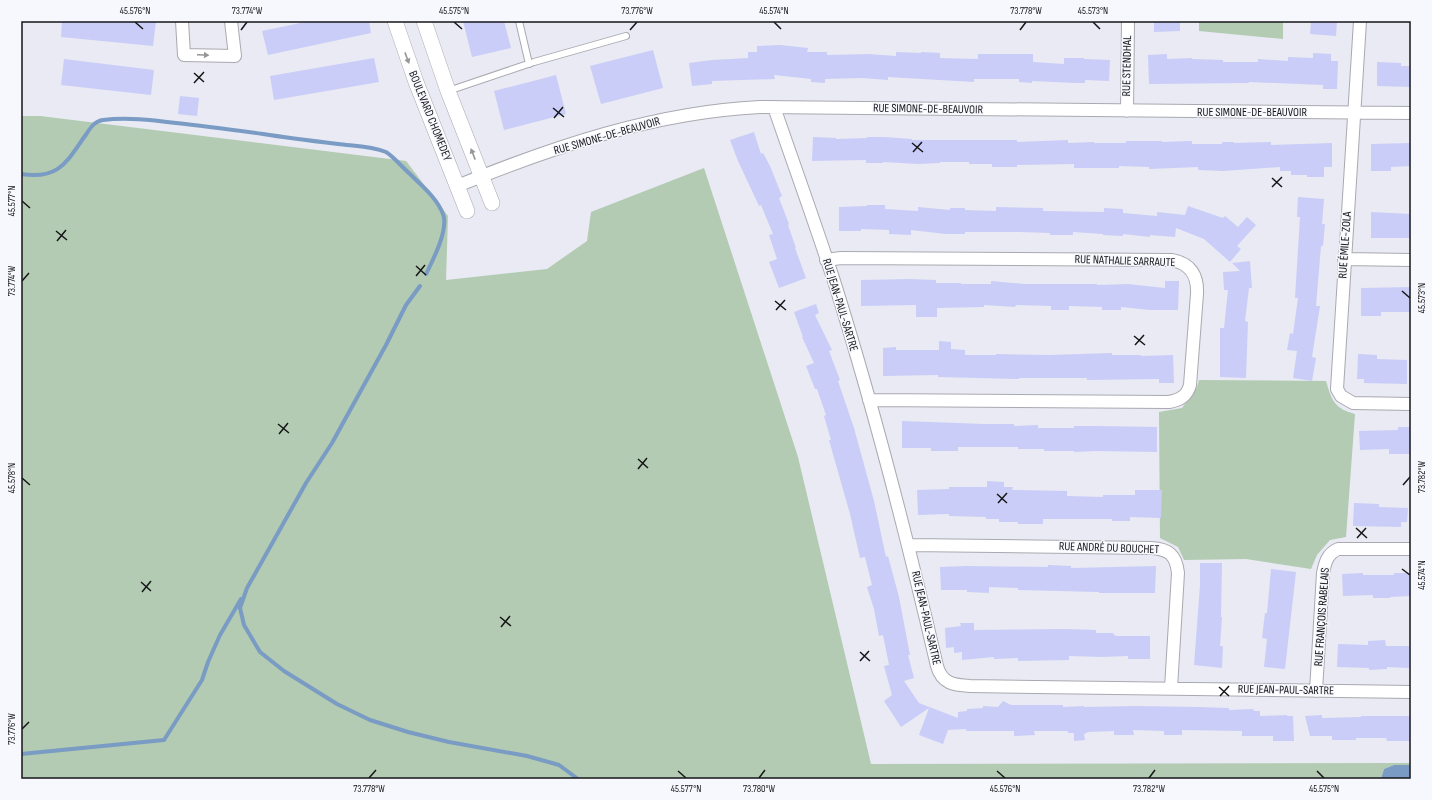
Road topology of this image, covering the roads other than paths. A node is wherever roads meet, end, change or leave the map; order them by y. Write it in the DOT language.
graph roads {
  1 [pos="182,21"];
  2 [pos="230,21"];
  3 [pos="395,21"];
  4 [pos="424,21"];
  5 [pos="519,21"];
  6 [pos="1128,21"];
  7 [pos="1360,21"];
  8 [pos="626,36"];
  9 [pos="529,64"];
  10 [pos="448,91"];
  11 [pos="774,107"];
  12 [pos="1127,111"];
  13 [pos="1354,112"];
  14 [pos="1411,113"];
  15 [pos="481,176"];
  16 [pos="457,186"];
  17 [pos="492,203"];
  18 [pos="467,211"];
  19 [pos="1344,259"];
  20 [pos="826,260"];
  21 [pos="1411,260"];
  22 [pos="869,400"];
  23 [pos="1411,404"];
  24 [pos="909,544"];
  25 [pos="1411,549"];
  26 [pos="1171,688"];
  27 [pos="1316,691"];
  28 [pos="1411,692"];
  1 -- 2 [label="street, one-way"];
  3 -- 16 [label="street, BOULEVARD CHOMEDEY, one-way"];
  4 -- 10 [label="street"];
  5 -- 9 [label="lane"];
  6 -- 12 [label="street, RUE STENDHAL"];
  7 -- 13 [label="street, RUE ÉMILE-ZOLA"];
  8 -- 9 [label="lane"];
  9 -- 10 [label="lane"];
  15 -- 10 [label="street, one-way"];
  11 -- 12 [label="street, RUE SIMONE-DE-BEAUVOIR"];
  11 -- 15 [label="street, RUE SIMONE-DE-BEAUVOIR"];
  11 -- 20 [label="street, RUE JEAN-PAUL-SARTRE"];
  12 -- 13 [label="street, RUE SIMONE-DE-BEAUVOIR"];
  13 -- 14 [label="street, RUE SIMONE-DE-BEAUVOIR"];
  13 -- 19 [label="street, RUE ÉMILE-ZOLA"];
  15 -- 16 [label="street, RUE SIMONE-DE-BEAUVOIR"];
  15 -- 17 [label="street"];
  16 -- 18 [label="street, BOULEVARD CHOMEDEY"];
  19 -- 21 [label="street"];
  19 -- 23 [label="street, RUE ÉMILE-ZOLA"];
  20 -- 22 [label="street, RUE JEAN-PAUL-SARTRE"];
  20 -- 22 [label="street, RUE NATHALIE SARRAUTE"];
  22 -- 24 [label="street, RUE JEAN-PAUL-SARTRE"];
  24 -- 26 [label="street, RUE JEAN-PAUL-SARTRE"];
  24 -- 26 [label="street, RUE ANDRÉ DU BOUCHET"];
  25 -- 27 [label="street, RUE FRANÇOIS RABELAIS"];
  26 -- 27 [label="street, RUE JEAN-PAUL-SARTRE"];
  27 -- 28 [label="street, RUE JEAN-PAUL-SARTRE"];
}
